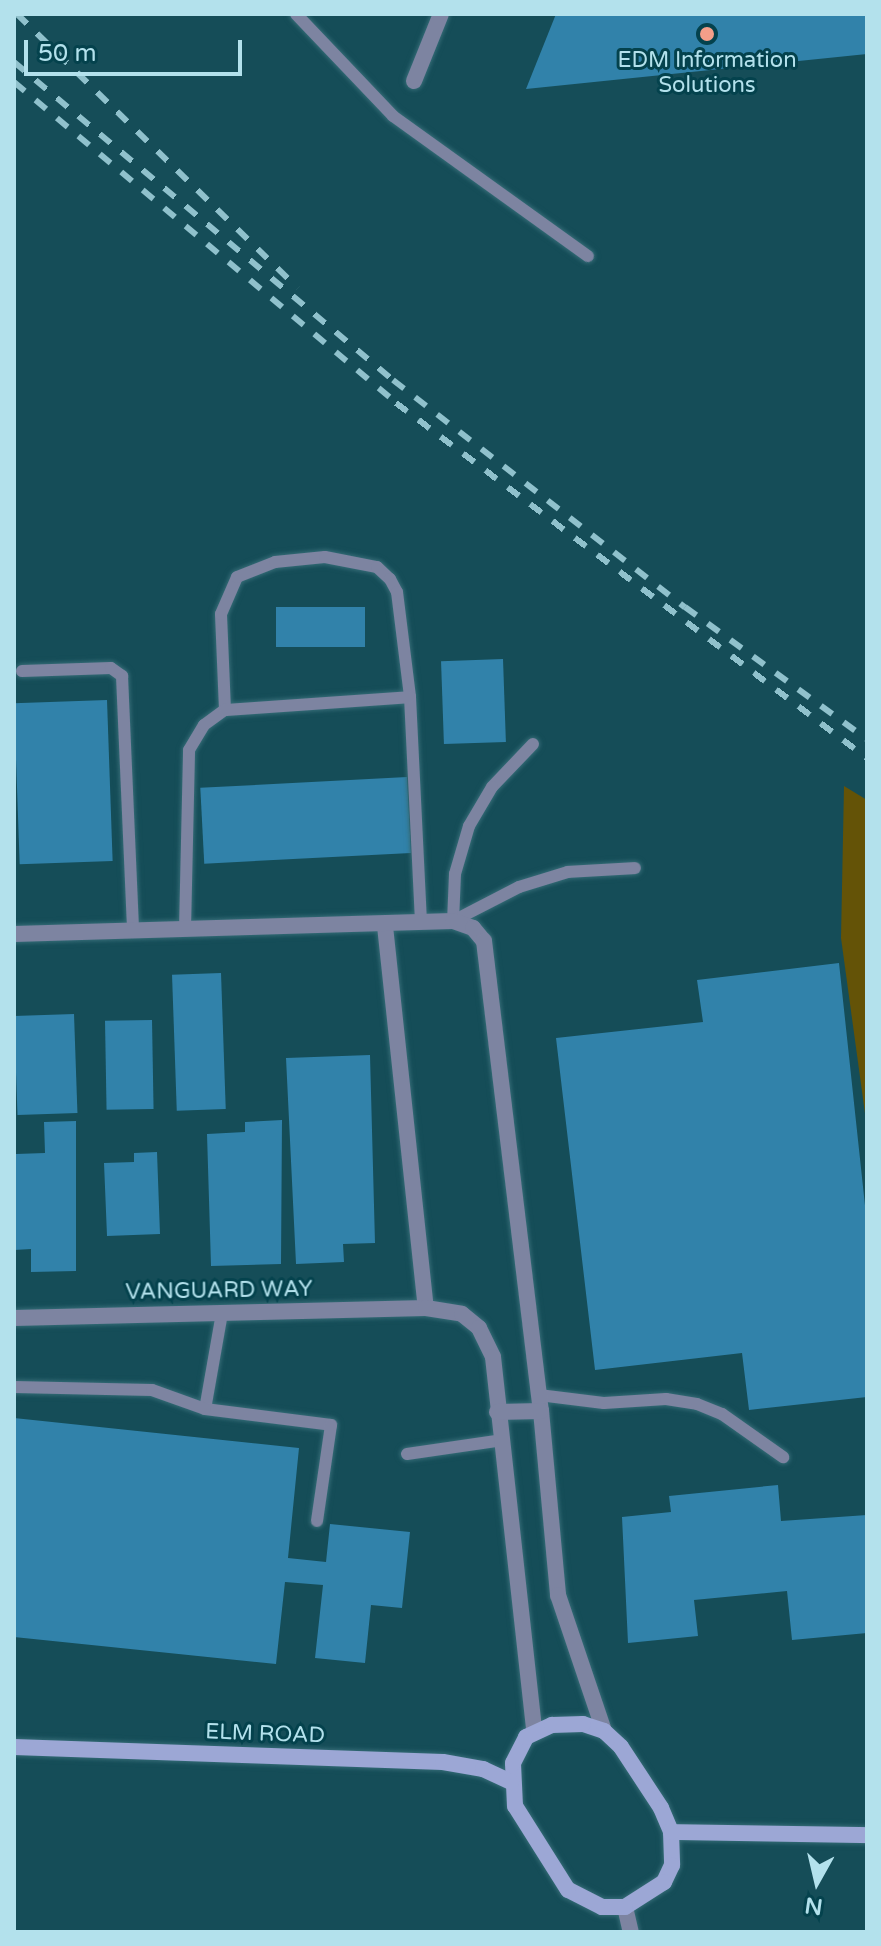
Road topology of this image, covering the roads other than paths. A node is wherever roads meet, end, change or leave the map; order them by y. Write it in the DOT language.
graph roads {
  1 [pos="296,14"];
  2 [pos="441,14"];
  3 [pos="414,81"];
  4 [pos="588,256"];
  5 [pos="22,671"];
  6 [pos="410,697"];
  7 [pos="225,710"];
  8 [pos="533,744"];
  9 [pos="635,868"];
  10 [pos="453,921"];
  11 [pos="421,922"];
  12 [pos="385,926"];
  13 [pos="185,929"];
  14 [pos="133,931"];
  15 [pos="14,934"];
  16 [pos="426,1308"];
  17 [pos="222,1313"];
  18 [pos="14,1318"];
  19 [pos="14,1387"];
  20 [pos="540,1403"];
  21 [pos="205,1409"];
  22 [pos="497,1412"];
  23 [pos="503,1440"];
  24 [pos="407,1454"];
  25 [pos="783,1457"];
  26 [pos="317,1521"];
  27 [pos="534,1730"];
  28 [pos="604,1731"];
  29 [pos="14,1747"];
  30 [pos="511,1782"];
  31 [pos="671,1832"];
  32 [pos="867,1835"];
  33 [pos="625,1907"];
  34 [pos="631,1932"];
  1 -- 4 [label="lane"];
  2 -- 3 [label="street"];
  5 -- 14 [label="lane"];
  6 -- 7 [label="lane"];
  6 -- 7 [label="lane"];
  6 -- 11 [label="lane"];
  7 -- 13 [label="lane"];
  8 -- 10 [label="lane"];
  9 -- 10 [label="lane"];
  10 -- 11 [label="street"];
  10 -- 20 [label="street"];
  11 -- 12 [label="street"];
  12 -- 13 [label="street"];
  12 -- 16 [label="street"];
  13 -- 14 [label="street"];
  14 -- 15 [label="street"];
  16 -- 17 [label="street, VANGUARD WAY"];
  16 -- 22 [label="street, VANGUARD WAY"];
  17 -- 18 [label="street, VANGUARD WAY"];
  17 -- 21 [label="lane"];
  19 -- 21 [label="lane"];
  20 -- 22 [label="street"];
  20 -- 25 [label="lane"];
  20 -- 28 [label="street"];
  21 -- 26 [label="lane"];
  22 -- 23 [label="street, VANGUARD WAY"];
  23 -- 24 [label="lane"];
  23 -- 27 [label="street, VANGUARD WAY"];
  27 -- 28 [label="street"];
  27 -- 30 [label="street"];
  28 -- 31 [label="street"];
  29 -- 30 [label="street, ELM ROAD"];
  30 -- 33 [label="street"];
  31 -- 32 [label="street"];
  31 -- 33 [label="street"];
  33 -- 34 [label="street"];
}
